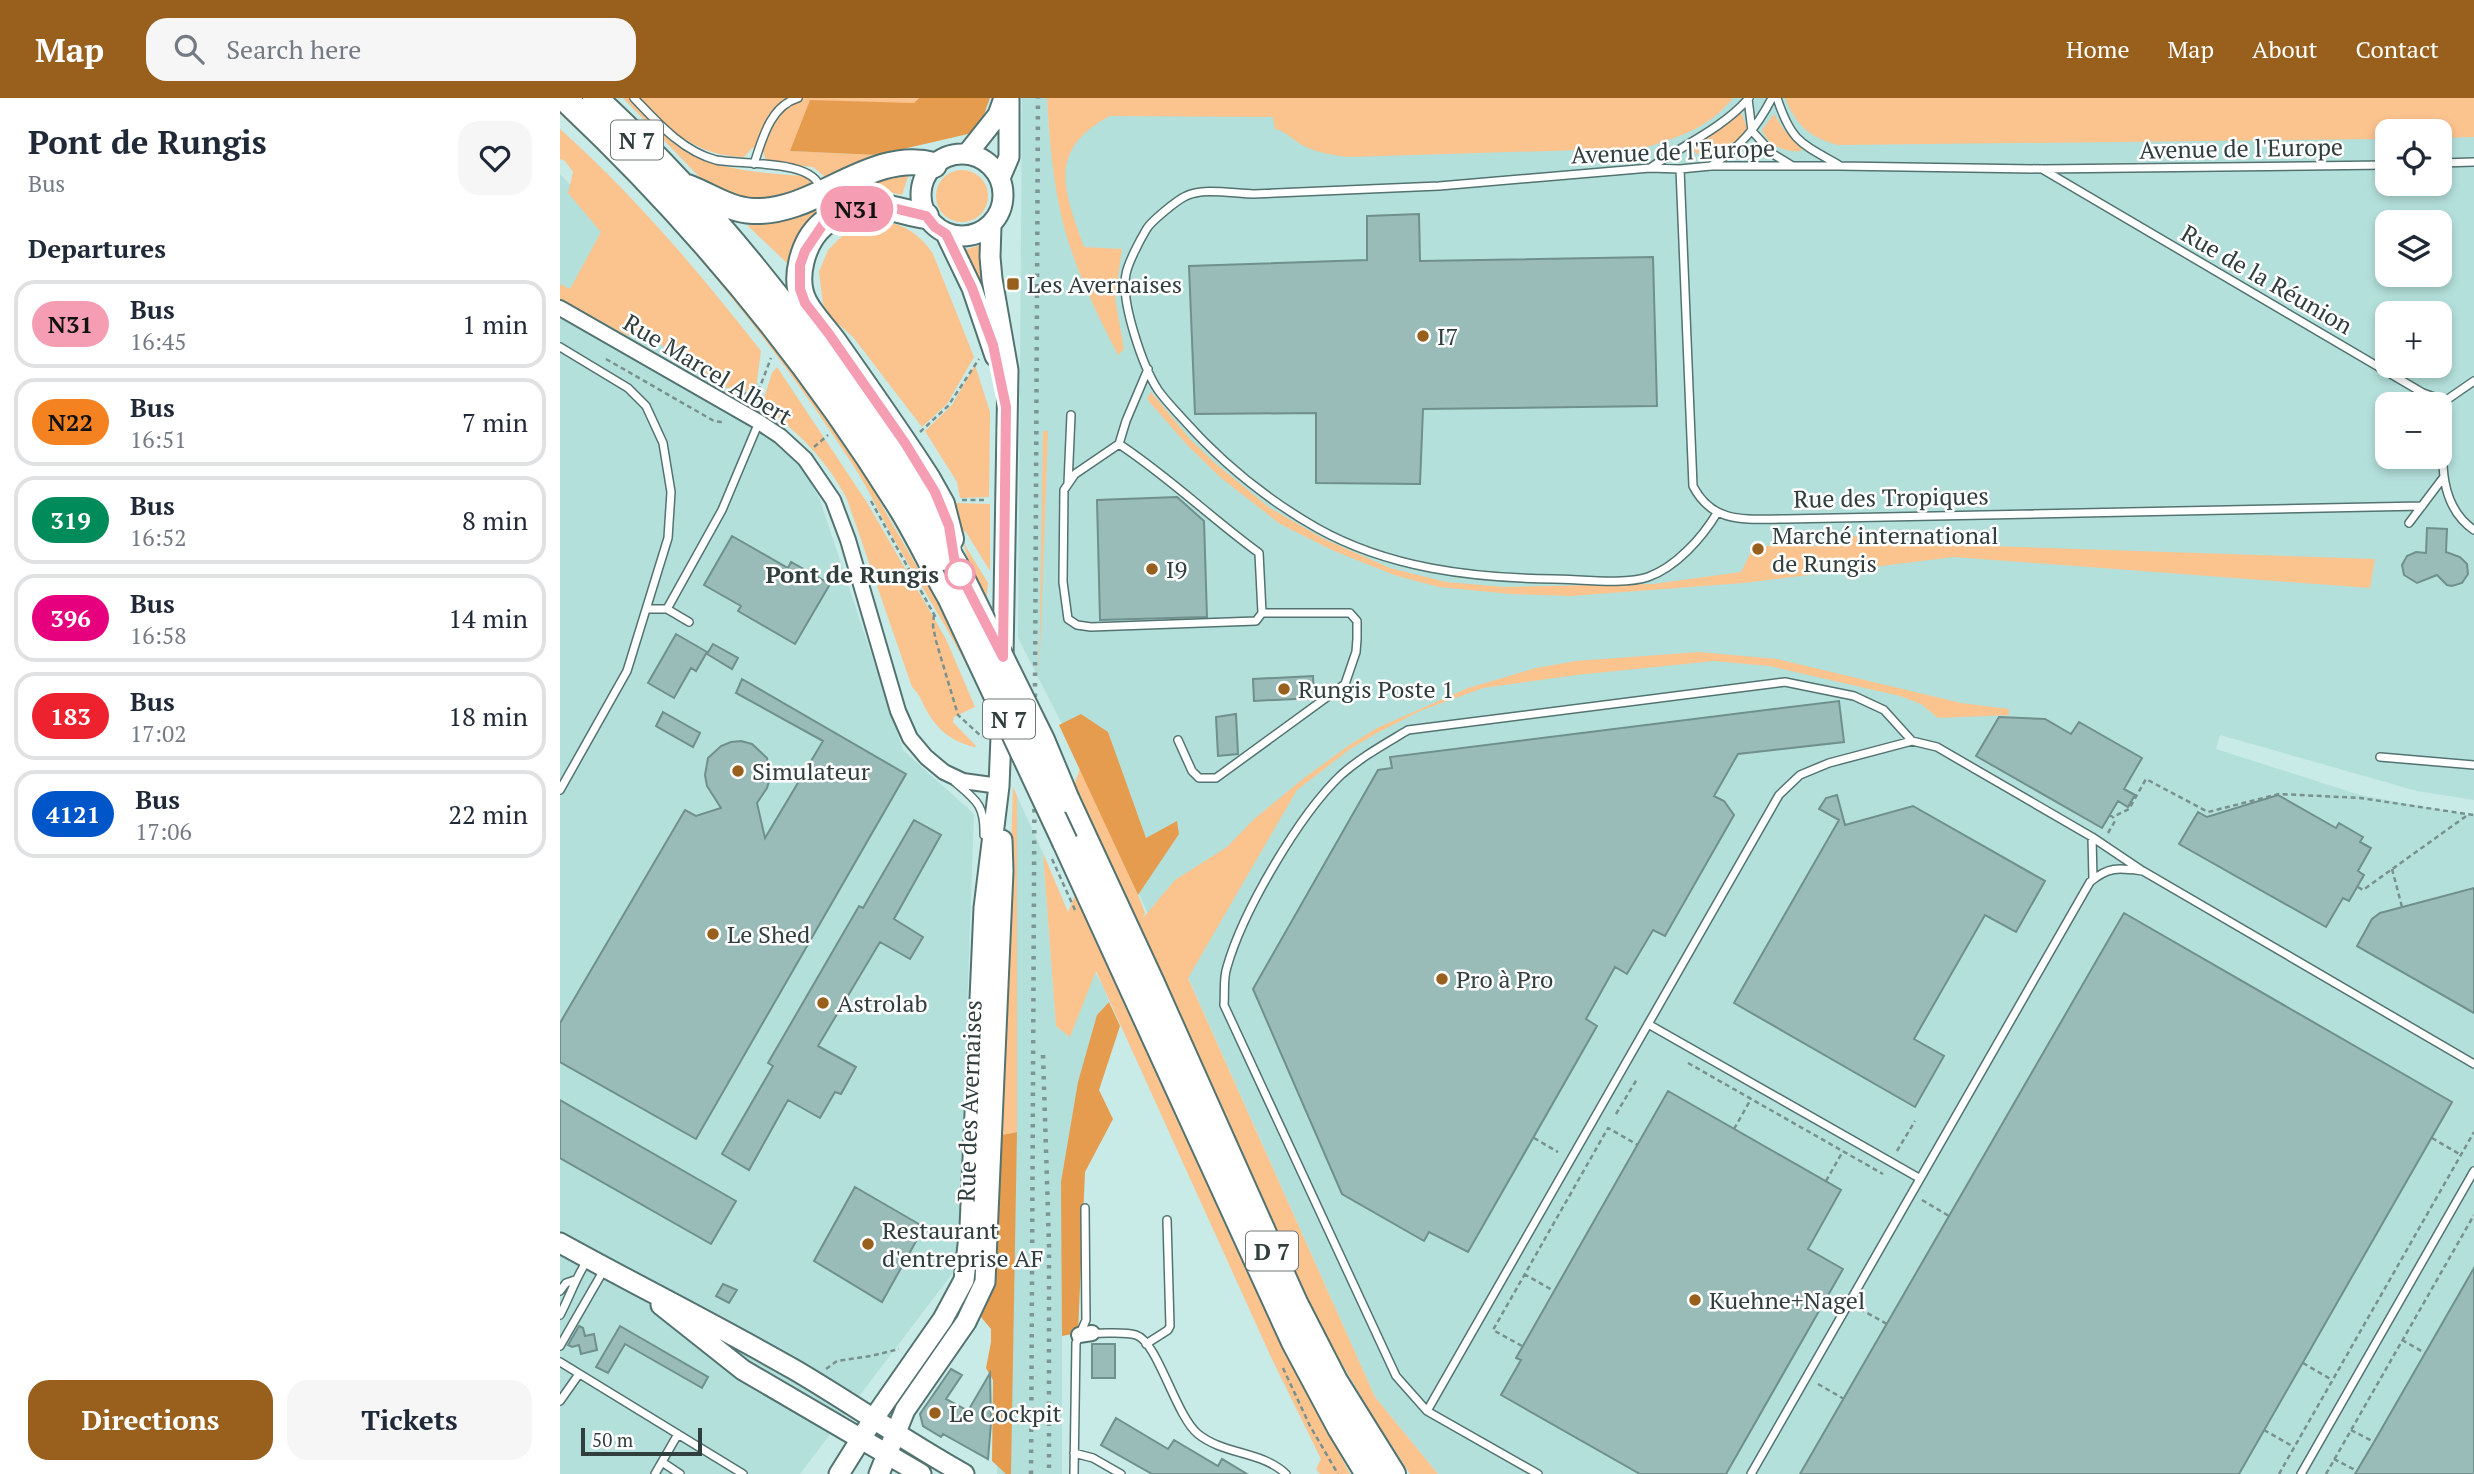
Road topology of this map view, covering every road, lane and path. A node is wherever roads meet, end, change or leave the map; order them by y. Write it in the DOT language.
graph roads {
  1 [pos="564,98"];
  2 [pos="595,98"];
  3 [pos="634,98"];
  4 [pos="797,98"];
  5 [pos="1004,98"];
  6 [pos="1009,98"];
  7 [pos="1774,98"];
  8 [pos="1749,99"];
  9 [pos="1752,131"];
  10 [pos="967,154"];
  11 [pos="2474,162"];
  12 [pos="2452,163"];
  13 [pos="754,164"];
  14 [pos="934,165"];
  15 [pos="2375,165"];
  16 [pos="1711,166"];
  17 [pos="1792,166"];
  18 [pos="1839,166"];
  19 [pos="1650,168"];
  20 [pos="1679,169"];
  21 [pos="2042,169"];
  22 [pos="1000,178"];
  23 [pos="678,184"];
  24 [pos="821,193"];
  25 [pos="926,216"];
  26 [pos="991,226"];
  27 [pos="946,234"];
  28 [pos="560,308"];
  29 [pos="560,347"];
  30 [pos="598,355"];
  31 [pos="773,355"];
  32 [pos="976,361"];
  33 [pos="1148,369"];
  34 [pos="2474,381"];
  35 [pos="758,392"];
  36 [pos="2421,392"];
  37 [pos="2452,396"];
  38 [pos="738,398"];
  39 [pos="756,400"];
  40 [pos="1006,407"];
  41 [pos="1070,415"];
  42 [pos="727,416"];
  43 [pos="759,422"];
  44 [pos="923,429"];
  45 [pos="830,434"];
  46 [pos="817,444"];
  47 [pos="1119,444"];
  48 [pos="2443,469"];
  49 [pos="2443,478"];
  50 [pos="1068,484"];
  51 [pos="866,493"];
  52 [pos="959,500"];
  53 [pos="993,500"];
  54 [pos="2422,506"];
  55 [pos="1717,513"];
  56 [pos="2409,523"];
  57 [pos="2474,530"];
  58 [pos="955,564"];
  59 [pos="942,606"];
  60 [pos="647,609"];
  61 [pos="667,609"];
  62 [pos="1262,613"];
  63 [pos="938,620"];
  64 [pos="690,622"];
  65 [pos="1178,740"];
  66 [pos="1912,741"];
  67 [pos="1001,757"];
  68 [pos="2380,757"];
  69 [pos="2474,765"];
  70 [pos="944,772"];
  71 [pos="999,786"];
  72 [pos="560,790"];
  73 [pos="2469,814"];
  74 [pos="2474,815"];
  75 [pos="2108,833"];
  76 [pos="2092,837"];
  77 [pos="2392,869"];
  78 [pos="2143,871"];
  79 [pos="2094,879"];
  80 [pos="2358,887"];
  81 [pos="984,907"];
  82 [pos="2402,907"];
  83 [pos="1648,1024"];
  84 [pos="1162,1030"];
  85 [pos="1688,1063"];
  86 [pos="2474,1064"];
  87 [pos="1637,1079"];
  88 [pos="1751,1099"];
  89 [pos="1616,1114"];
  90 [pos="1915,1121"];
  91 [pos="1734,1129"];
  92 [pos="2474,1132"];
  93 [pos="1534,1138"];
  94 [pos="2431,1138"];
  95 [pos="1637,1145"];
  96 [pos="1843,1151"];
  97 [pos="1558,1152"];
  98 [pos="1896,1154"];
  99 [pos="2461,1155"];
  100 [pos="2474,1171"];
  101 [pos="1883,1174"];
  102 [pos="1919,1178"];
  103 [pos="1826,1181"];
  104 [pos="1922,1200"];
  105 [pos="1085,1208"];
  106 [pos="2474,1215"];
  107 [pos="1949,1216"];
  108 [pos="1167,1220"];
  109 [pos="2467,1227"];
  110 [pos="2474,1231"];
  111 [pos="560,1243"];
  112 [pos="597,1263"];
  113 [pos="1524,1274"];
  114 [pos="575,1280"];
  115 [pos="636,1285"];
  116 [pos="560,1291"];
  117 [pos="1554,1291"];
  118 [pos="1860,1309"];
  119 [pos="560,1315"];
  120 [pos="1887,1324"];
  121 [pos="728,1333"];
  122 [pos="1086,1334"];
  123 [pos="2402,1340"];
  124 [pos="1146,1344"];
  125 [pos="560,1346"];
  126 [pos="1522,1346"];
  127 [pos="715,1349"];
  128 [pos="905,1352"];
  129 [pos="2425,1353"];
  130 [pos="560,1362"];
  131 [pos="2303,1363"];
  132 [pos="579,1374"];
  133 [pos="833,1377"];
  134 [pos="2332,1380"];
  135 [pos="1818,1384"];
  136 [pos="1844,1399"];
  137 [pos="560,1401"];
  138 [pos="1427,1411"];
  139 [pos="874,1418"];
  140 [pos="2264,1430"];
  141 [pos="2351,1430"];
  142 [pos="678,1434"];
  143 [pos="896,1434"];
  144 [pos="861,1439"];
  145 [pos="2374,1442"];
  146 [pos="2294,1447"];
  147 [pos="1074,1453"];
  148 [pos="888,1454"];
  149 [pos="2334,1459"];
  150 [pos="662,1462"];
  151 [pos="2357,1471"];
  152 [pos="655,1474"];
  153 [pos="680,1474"];
  154 [pos="743,1474"];
  155 [pos="839,1474"];
  156 [pos="878,1474"];
  157 [pos="921,1474"];
  158 [pos="964,1474"];
  159 [pos="1074,1474"];
  160 [pos="1121,1474"];
  161 [pos="1286,1474"];
  162 [pos="1368,1474"];
  163 [pos="1393,1474"];
  164 [pos="1538,1474"];
  165 [pos="1751,1474"];
  166 [pos="2279,1474"];
  167 [pos="2301,1474"];
  168 [pos="2326,1474"];
  1 -- 59 [label="highway, N 7"];
  2 -- 23 [label="highway, N 7"];
  3 -- 13 [label="lane"];
  4 -- 13 [label="lane"];
  5 -- 10 [label="main road"];
  6 -- 22 [label="main road"];
  7 -- 9 [label="lane"];
  7 -- 18 [label="lane"];
  8 -- 9 [label="lane"];
  8 -- 19 [label="lane"];
  9 -- 16 [label="lane"];
  9 -- 17 [label="lane"];
  10 -- 14 [label="main road"];
  10 -- 22 [label="main road"];
  11 -- 12 [label="lane"];
  13 -- 24 [label="lane"];
  14 -- 24 [label="highway"];
  14 -- 25 [label="main road"];
  15 -- 21 [label="lane, Avenue de l'Europe"];
  16 -- 17 [label="lane, Avenue de l'Europe"];
  16 -- 20 [label="lane, Avenue de l'Europe"];
  17 -- 18 [label="lane, Avenue de l'Europe"];
  18 -- 21 [label="lane, Avenue de l'Europe"];
  19 -- 20 [label="lane, Avenue de l'Europe"];
  19 -- 33 [label="lane, Avenue de l'Europe"];
  20 -- 55 [label="lane"];
  21 -- 36 [label="lane, Rue de la Réunion"];
  22 -- 26 [label="main road"];
  23 -- 24 [label="highway"];
  23 -- 58 [label="highway, N 7"];
  25 -- 27 [label="main road"];
  25 -- 58 [label="highway"];
  26 -- 27 [label="main road"];
  26 -- 40 [label="main road, Rue des Avernaises"];
  27 -- 40 [label="main road, Rue des Avernaises"];
  28 -- 43 [label="street, Rue Marcel Albert"];
  29 -- 60 [label="lane"];
  30 -- 42 [label="path"];
  31 -- 35 [label="path"];
  32 -- 44 [label="path"];
  33 -- 47 [label="lane"];
  33 -- 55 [label="lane, Avenue de l'Europe"];
  34 -- 37 [label="lane"];
  35 -- 38 [label="path"];
  35 -- 39 [label="path"];
  40 -- 67 [label="main road, Rue des Avernaises"];
  41 -- 50 [label="lane"];
  43 -- 61 [label="lane"];
  43 -- 70 [label="street, Rue Marcel Albert"];
  45 -- 46 [label="path"];
  47 -- 50 [label="lane"];
  47 -- 62 [label="lane"];
  48 -- 49 [label="lane"];
  49 -- 54 [label="lane"];
  49 -- 57 [label="lane"];
  50 -- 62 [label="lane"];
  51 -- 59 [label="path"];
  52 -- 53 [label="path"];
  54 -- 55 [label="lane, Rue des Tropiques"];
  54 -- 56 [label="lane"];
  58 -- 84 [label="highway, N 7, bridge"];
  59 -- 63 [label="path"];
  59 -- 67 [label="path"];
  59 -- 84 [label="highway, N 7, bridge"];
  60 -- 61 [label="lane"];
  60 -- 72 [label="lane"];
  61 -- 64 [label="lane"];
  62 -- 65 [label="lane"];
  66 -- 76 [label="lane"];
  66 -- 83 [label="lane"];
  66 -- 138 [label="lane"];
  67 -- 71 [label="main road, Rue des Avernaises"];
  68 -- 69 [label="lane"];
  70 -- 71 [label="street, Rue Marcel Albert"];
  70 -- 81 [label="lane"];
  71 -- 81 [label="main road, Rue des Avernaises"];
  71 -- 143 [label="main road, Rue des Avernaises"];
  73 -- 74 [label="path"];
  73 -- 75 [label="path"];
  73 -- 77 [label="path"];
  76 -- 78 [label="lane"];
  76 -- 79 [label="lane"];
  77 -- 80 [label="path"];
  77 -- 82 [label="path"];
  78 -- 79 [label="lane"];
  78 -- 86 [label="lane"];
  79 -- 102 [label="lane"];
  81 -- 139 [label="main road, Rue des Avernaises"];
  83 -- 102 [label="lane"];
  83 -- 138 [label="lane"];
  84 -- 162 [label="highway, D 7"];
  84 -- 163 [label="highway, D 7"];
  85 -- 88 [label="path"];
  87 -- 89 [label="path"];
  88 -- 91 [label="path"];
  88 -- 96 [label="path"];
  90 -- 98 [label="path"];
  92 -- 99 [label="path"];
  93 -- 97 [label="path"];
  94 -- 99 [label="path"];
  95 -- 113 [label="path"];
  96 -- 101 [label="path"];
  96 -- 103 [label="path"];
  99 -- 134 [label="path"];
  100 -- 167 [label="lane"];
  102 -- 165 [label="lane"];
  104 -- 107 [label="path"];
  105 -- 122 [label="lane"];
  106 -- 109 [label="path"];
  108 -- 124 [label="lane"];
  109 -- 110 [label="path"];
  109 -- 123 [label="path"];
  111 -- 112 [label="main road"];
  112 -- 114 [label="lane"];
  112 -- 115 [label="main road"];
  112 -- 125 [label="lane"];
  113 -- 117 [label="path"];
  113 -- 126 [label="path"];
  114 -- 116 [label="lane"];
  114 -- 119 [label="lane"];
  115 -- 121 [label="main road"];
  115 -- 127 [label="main road"];
  118 -- 120 [label="path"];
  121 -- 127 [label="main road"];
  121 -- 139 [label="main road"];
  122 -- 124 [label="lane"];
  122 -- 147 [label="lane"];
  123 -- 129 [label="path"];
  123 -- 141 [label="path"];
  124 -- 161 [label="lane"];
  127 -- 144 [label="main road"];
  128 -- 133 [label="path"];
  130 -- 132 [label="lane"];
  131 -- 134 [label="path"];
  132 -- 137 [label="lane"];
  132 -- 142 [label="lane"];
  134 -- 146 [label="path"];
  135 -- 136 [label="path"];
  138 -- 164 [label="lane"];
  139 -- 143 [label="main road"];
  139 -- 144 [label="main road, Rue des Avernaises"];
  140 -- 146 [label="path"];
  141 -- 145 [label="path"];
  141 -- 149 [label="path"];
  142 -- 150 [label="lane"];
  142 -- 154 [label="lane"];
  143 -- 148 [label="main road, Rue des Avernaises"];
  143 -- 158 [label="main road"];
  144 -- 148 [label="main road"];
  144 -- 155 [label="main road, Rue des Avernaises"];
  146 -- 166 [label="path"];
  147 -- 159 [label="lane"];
  147 -- 160 [label="lane"];
  148 -- 156 [label="main road, Rue des Avernaises"];
  148 -- 157 [label="main road"];
  149 -- 151 [label="path"];
  149 -- 168 [label="path"];
  150 -- 152 [label="lane"];
  150 -- 153 [label="lane"];
}
